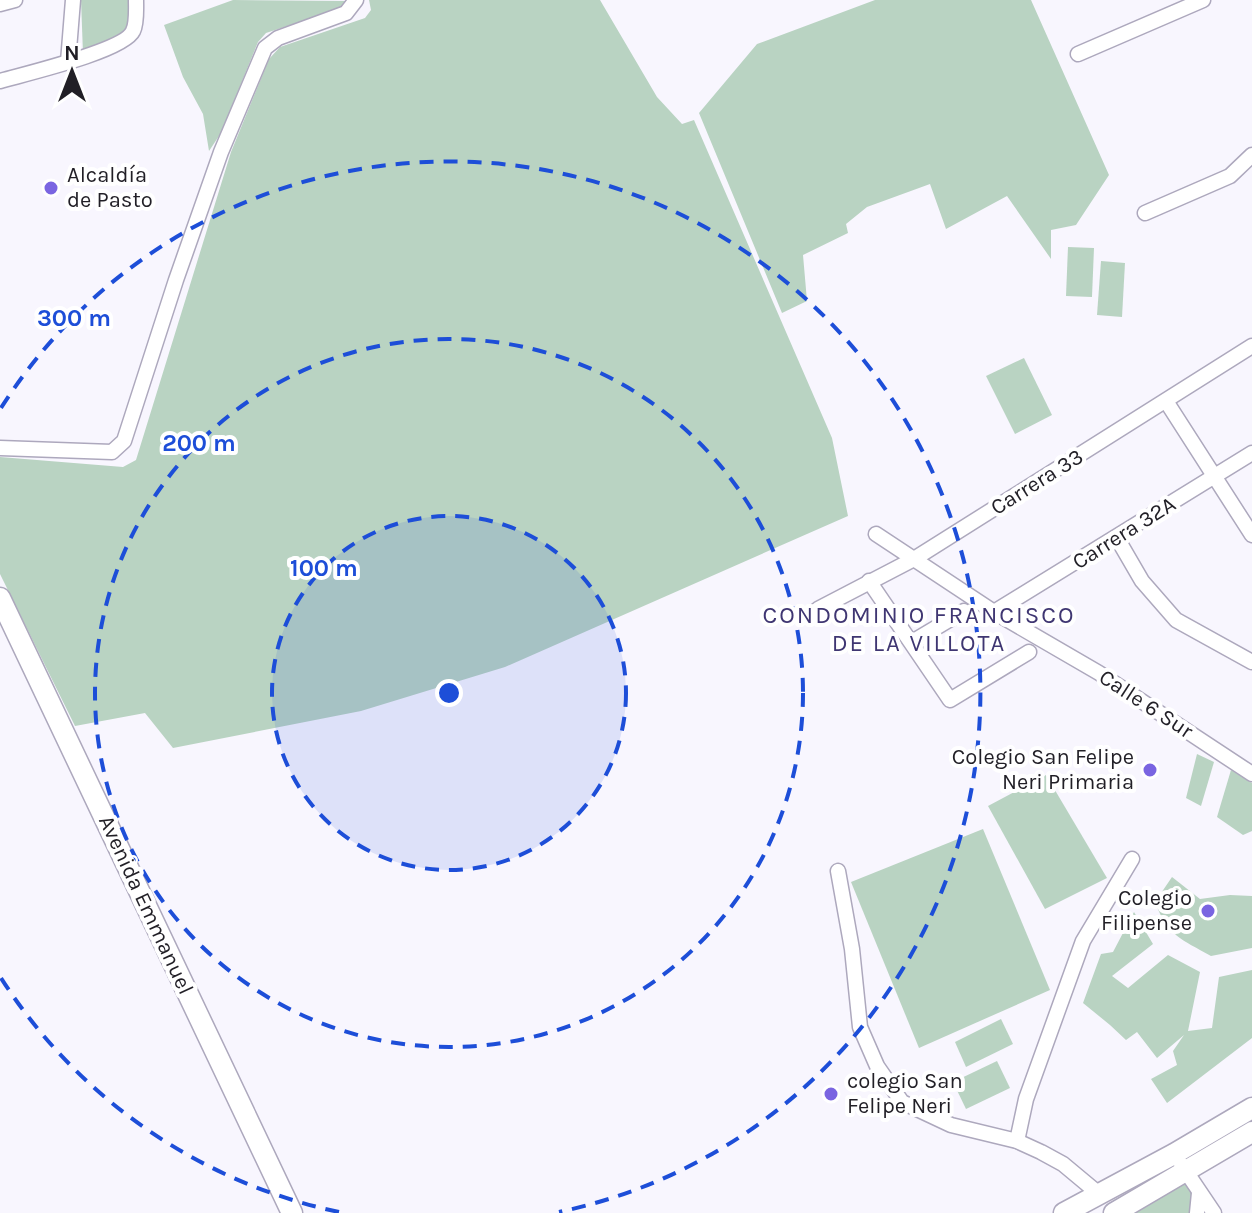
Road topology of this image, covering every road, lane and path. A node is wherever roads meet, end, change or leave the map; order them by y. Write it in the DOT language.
graph roads {
  1 [pos="15,0"];
  2 [pos="73,0"];
  3 [pos="136,0"];
  4 [pos="356,0"];
  5 [pos="1203,0"];
  6 [pos="0,4"];
  7 [pos="1078,54"];
  8 [pos="68,62"];
  9 [pos="0,81"];
  10 [pos="1252,155"];
  11 [pos="1145,213"];
  12 [pos="1252,346"];
  13 [pos="1166,401"];
  14 [pos="0,448"];
  15 [pos="1252,453"];
  16 [pos="1214,477"];
  17 [pos="876,534"];
  18 [pos="1252,535"];
  19 [pos="1117,538"];
  20 [pos="914,559"];
  21 [pos="869,581"];
  22 [pos="0,598"];
  23 [pos="818,609"];
  24 [pos="0,611"];
  25 [pos="964,611"];
  26 [pos="994,612"];
  27 [pos="912,642"];
  28 [pos="1029,652"];
  29 [pos="1252,662"];
  30 [pos="1252,774"];
  31 [pos="1132,859"];
  32 [pos="838,871"];
  33 [pos="1252,1108"];
  34 [pos="1252,1132"];
  35 [pos="1017,1141"];
  36 [pos="1174,1154"];
  37 [pos="1186,1171"];
  38 [pos="1199,1193"];
  39 [pos="1099,1194"];
  40 [pos="277,1213"];
  41 [pos="292,1213"];
  42 [pos="1064,1213"];
  43 [pos="1114,1213"];
  44 [pos="1197,1213"];
  45 [pos="1214,1213"];
  1 -- 6 [label="street"];
  2 -- 8 [label="street"];
  3 -- 8 [label="street"];
  4 -- 14 [label="street"];
  5 -- 7 [label="street"];
  8 -- 9 [label="street"];
  10 -- 11 [label="street"];
  12 -- 13 [label="street, Carrera 33"];
  13 -- 16 [label="street"];
  13 -- 20 [label="street, Carrera 33"];
  15 -- 16 [label="street, Carrera 32A"];
  16 -- 18 [label="street"];
  16 -- 19 [label="street, Carrera 32A"];
  17 -- 20 [label="street, Calle 6 Sur"];
  19 -- 26 [label="street, Carrera 32A"];
  19 -- 29 [label="street"];
  20 -- 21 [label="street, Carrera 33"];
  20 -- 26 [label="street, Calle 6 Sur"];
  21 -- 23 [label="street, Carrera 33"];
  21 -- 27 [label="street"];
  22 -- 41 [label="street, Avenida Emmanuel"];
  24 -- 40 [label="street, Avenida Emmanuel"];
  25 -- 27 [label="street"];
  26 -- 30 [label="street, Calle 6 Sur"];
  27 -- 28 [label="street"];
  31 -- 35 [label="street"];
  32 -- 35 [label="street"];
  33 -- 36 [label="street"];
  34 -- 37 [label="street"];
  35 -- 39 [label="street"];
  36 -- 37 [label="street"];
  36 -- 39 [label="street"];
  37 -- 38 [label="street"];
  37 -- 43 [label="street"];
  38 -- 44 [label="street"];
  38 -- 45 [label="street"];
  39 -- 42 [label="street"];
}
